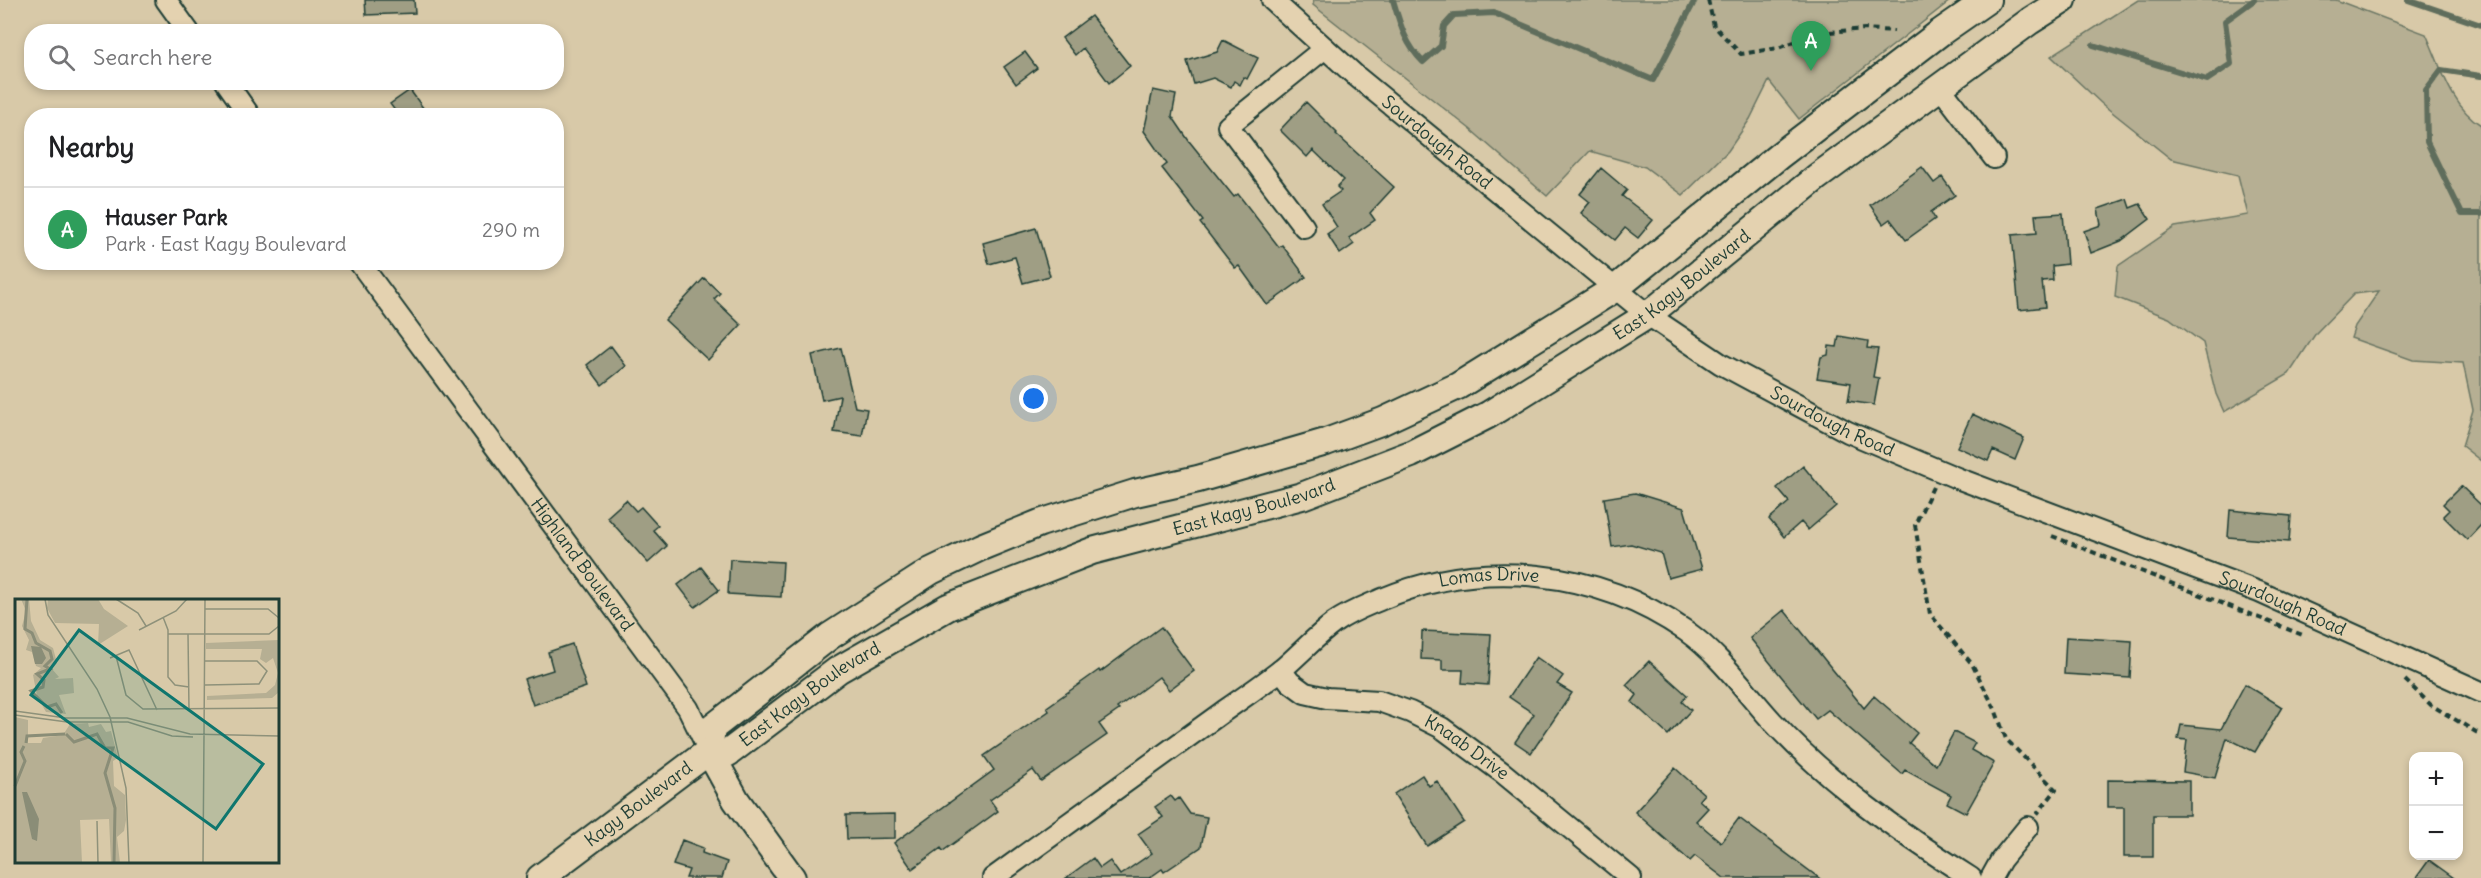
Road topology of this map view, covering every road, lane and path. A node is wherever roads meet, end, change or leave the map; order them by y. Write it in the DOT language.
graph roads {
  1 [pos="166,0"];
  2 [pos="1272,0"];
  3 [pos="1708,0"];
  4 [pos="1987,0"];
  5 [pos="2063,0"];
  6 [pos="183,24"];
  7 [pos="1894,32"];
  8 [pos="1325,48"];
  9 [pos="1940,87"];
  10 [pos="232,90"];
  11 [pos="244,108"];
  12 [pos="1994,158"];
  13 [pos="1304,227"];
  14 [pos="365,270"];
  15 [pos="1616,288"];
  16 [pos="1648,315"];
  17 [pos="1933,486"];
  18 [pos="1281,670"];
  19 [pos="2481,692"];
  20 [pos="709,751"];
  21 [pos="2028,827"];
  22 [pos="999,876"];
  23 [pos="540,878"];
  24 [pos="792,878"];
  25 [pos="1630,878"];
  26 [pos="1971,878"];
  27 [pos="1991,878"];
  1 -- 6 [label="street"];
  2 -- 8 [label="street, Sourdough Road"];
  3 -- 7 [label="path"];
  4 -- 15 [label="main road, East Kagy Boulevard"];
  5 -- 9 [label="main road, East Kagy Boulevard"];
  8 -- 13 [label="street"];
  8 -- 15 [label="street, Sourdough Road"];
  9 -- 12 [label="street"];
  9 -- 16 [label="main road, East Kagy Boulevard"];
  10 -- 11 [label="street"];
  14 -- 20 [label="street, Highland Boulevard"];
  15 -- 16 [label="street, Sourdough Road"];
  15 -- 20 [label="main road, East Kagy Boulevard"];
  16 -- 19 [label="street, Sourdough Road"];
  16 -- 20 [label="main road, East Kagy Boulevard"];
  17 -- 21 [label="path"];
  18 -- 22 [label="street, Lomas Drive"];
  18 -- 25 [label="street, Knaab Drive"];
  18 -- 26 [label="street, Lomas Drive"];
  20 -- 23 [label="main road, Kagy Boulevard"];
  20 -- 24 [label="main road, Highland Boulevard"];
  21 -- 27 [label="street"];
}
